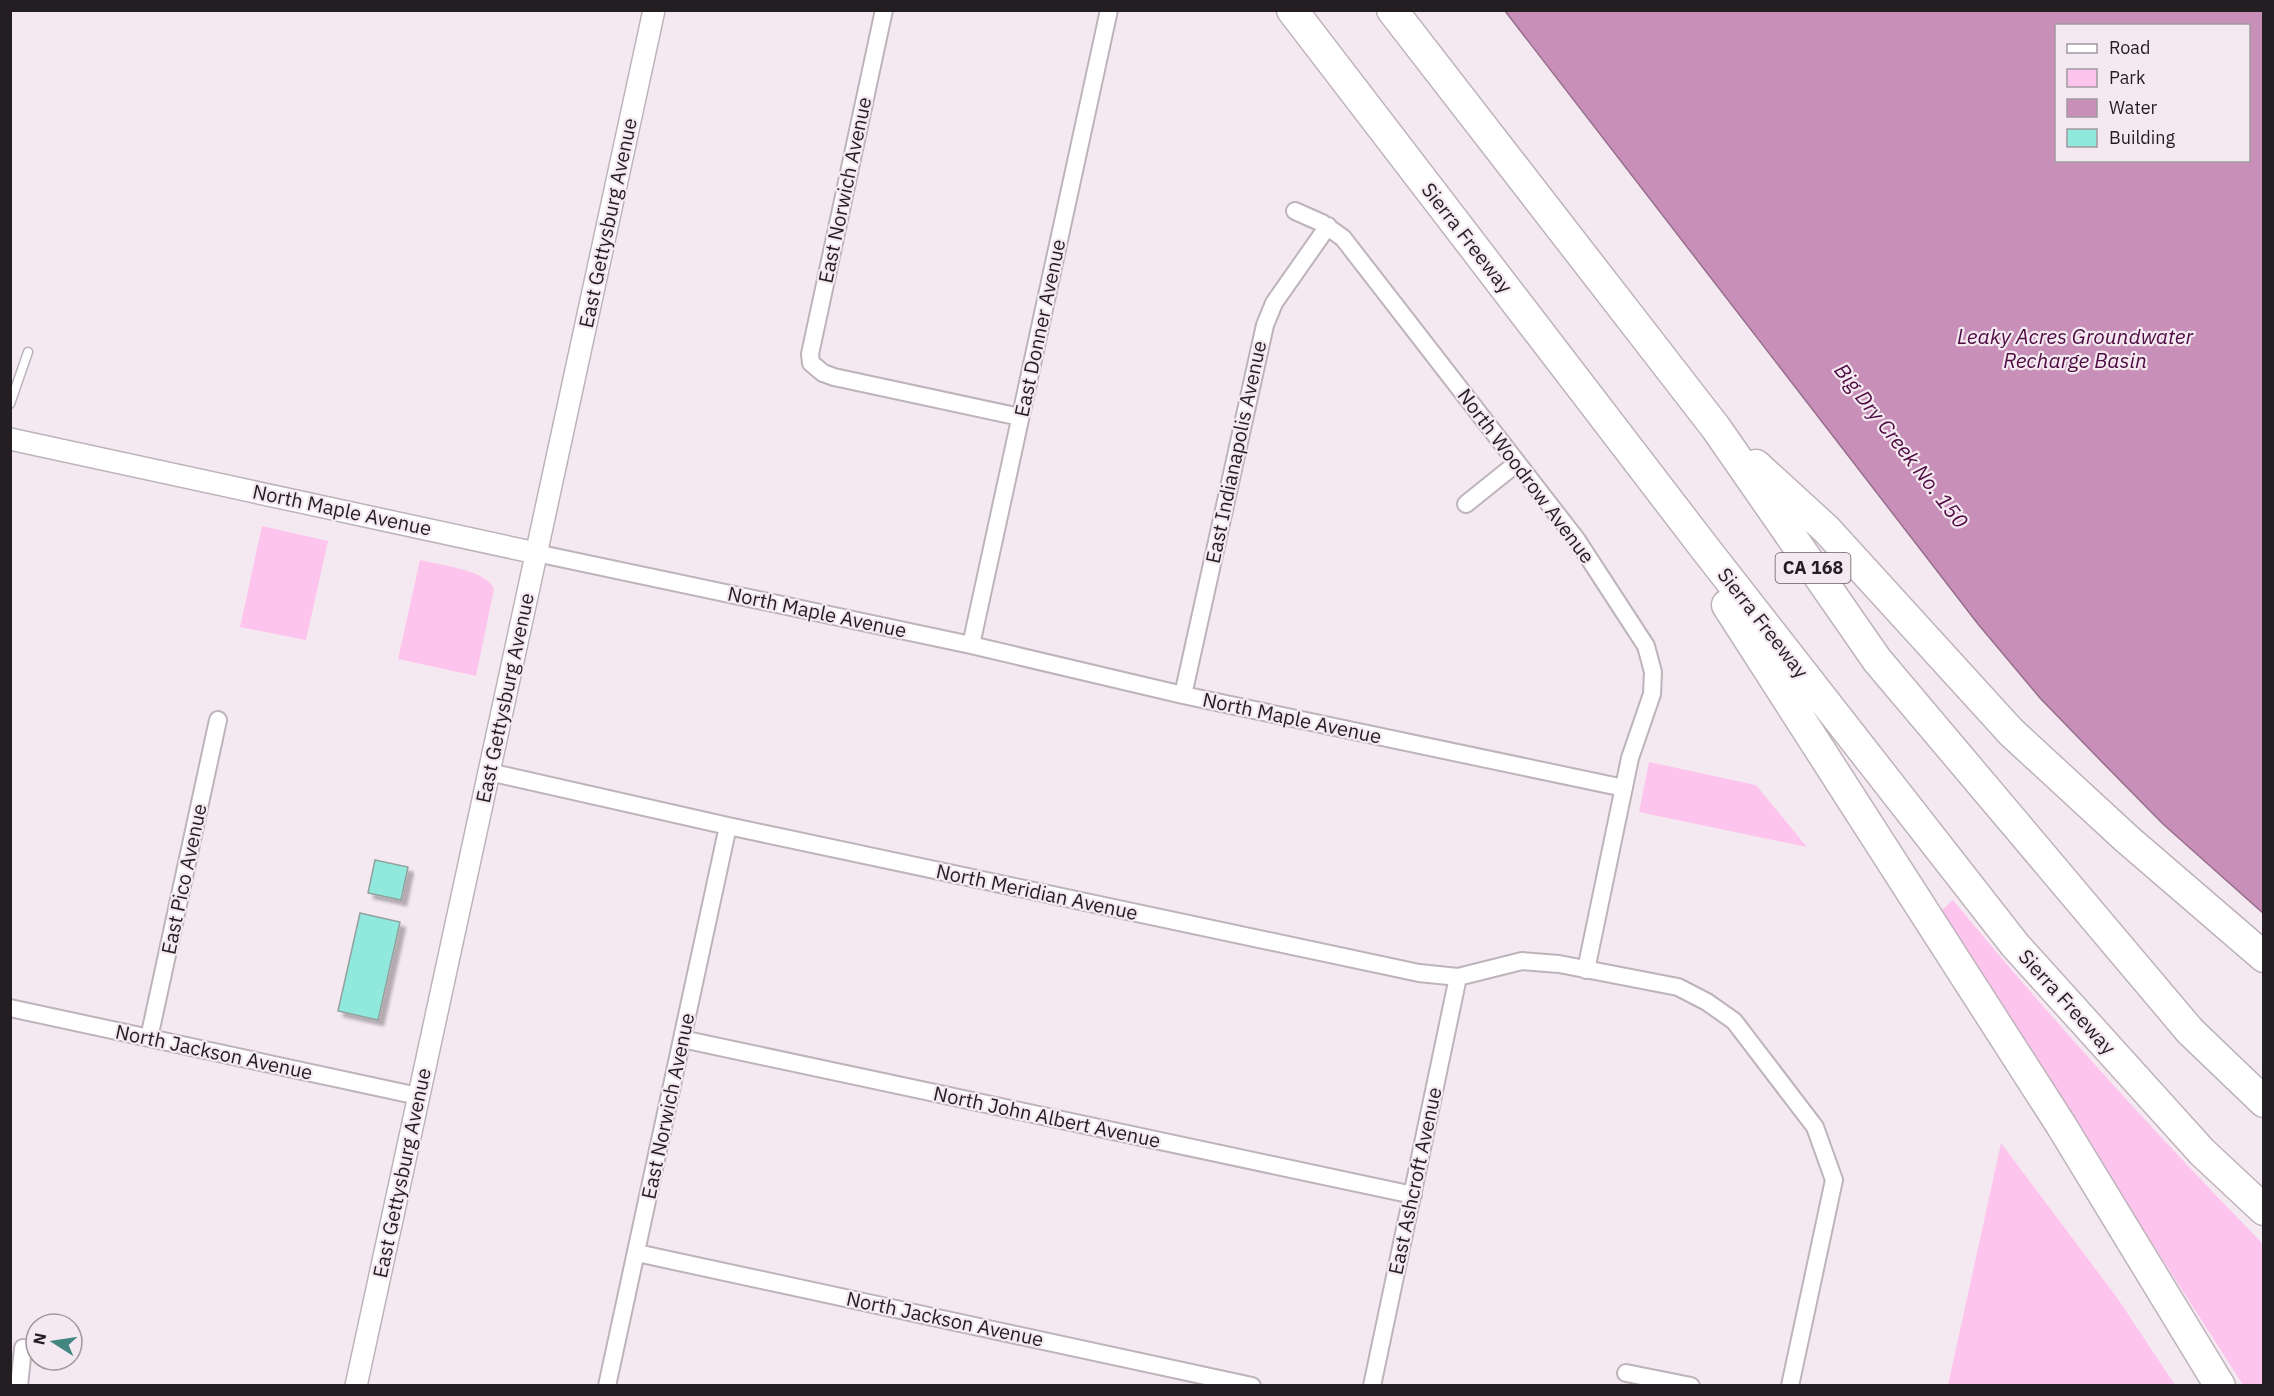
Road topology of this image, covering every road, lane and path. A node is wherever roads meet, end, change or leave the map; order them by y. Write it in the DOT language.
graph roads {
  1 [pos="654,10"];
  2 [pos="884,10"];
  3 [pos="1109,10"];
  4 [pos="1292,10"];
  5 [pos="1392,10"];
  6 [pos="1295,211"];
  7 [pos="1328,226"];
  8 [pos="28,352"];
  9 [pos="10,404"];
  10 [pos="1020,417"];
  11 [pos="1716,428"];
  12 [pos="10,439"];
  13 [pos="1516,463"];
  14 [pos="1466,504"];
  15 [pos="1707,551"];
  16 [pos="536,553"];
  17 [pos="971,645"];
  18 [pos="1183,695"];
  19 [pos="218,720"];
  20 [pos="489,772"];
  21 [pos="1624,788"];
  22 [pos="728,826"];
  23 [pos="2264,957"];
  24 [pos="1586,970"];
  25 [pos="1458,977"];
  26 [pos="10,1008"];
  27 [pos="149,1038"];
  28 [pos="682,1039"];
  29 [pos="418,1096"];
  30 [pos="2264,1102"];
  31 [pos="1413,1195"];
  32 [pos="2264,1210"];
  33 [pos="637,1253"];
  34 [pos="23,1347"];
  35 [pos="1626,1373"];
  36 [pos="19,1386"];
  37 [pos="356,1386"];
  38 [pos="607,1386"];
  39 [pos="1252,1386"];
  40 [pos="1372,1386"];
  41 [pos="1691,1386"];
  42 [pos="1790,1386"];
  43 [pos="2220,1386"];
  1 -- 16 [label="street, East Gettysburg Avenue"];
  2 -- 10 [label="street, East Norwich Avenue"];
  3 -- 10 [label="street, East Donner Avenue"];
  4 -- 15 [label="highway, Sierra Freeway"];
  5 -- 11 [label="highway, CA 168"];
  6 -- 7 [label="street, North Woodrow Avenue"];
  7 -- 13 [label="street, North Woodrow Avenue"];
  7 -- 18 [label="street, East Indianapolis Avenue"];
  8 -- 9 [label="lane"];
  10 -- 17 [label="street, East Donner Avenue"];
  11 -- 23 [label="highway"];
  11 -- 30 [label="highway, CA 168"];
  12 -- 16 [label="street, North Maple Avenue"];
  13 -- 14 [label="street"];
  13 -- 21 [label="street, North Woodrow Avenue"];
  15 -- 32 [label="highway, Sierra Freeway"];
  15 -- 43 [label="highway"];
  16 -- 17 [label="street, North Maple Avenue"];
  16 -- 20 [label="street, East Gettysburg Avenue"];
  17 -- 18 [label="street, North Maple Avenue"];
  18 -- 21 [label="street, North Maple Avenue"];
  19 -- 27 [label="street, East Pico Avenue"];
  20 -- 22 [label="street, North Meridian Avenue"];
  20 -- 29 [label="street, East Gettysburg Avenue"];
  21 -- 24 [label="street, North Woodrow Avenue"];
  22 -- 25 [label="street, North Meridian Avenue"];
  22 -- 28 [label="street, East Norwich Avenue"];
  24 -- 25 [label="street, North Meridian Avenue"];
  24 -- 42 [label="street, North Meridian Avenue"];
  25 -- 31 [label="street, East Ashcroft Avenue"];
  26 -- 27 [label="street, North Jackson Avenue"];
  27 -- 29 [label="street, North Jackson Avenue"];
  28 -- 31 [label="street, North John Albert Avenue"];
  28 -- 33 [label="street, East Norwich Avenue"];
  29 -- 37 [label="street, East Gettysburg Avenue"];
  31 -- 40 [label="street, East Ashcroft Avenue"];
  33 -- 38 [label="street, East Norwich Avenue"];
  33 -- 39 [label="street, North Jackson Avenue"];
  34 -- 36 [label="street"];
  35 -- 41 [label="street"];
}
